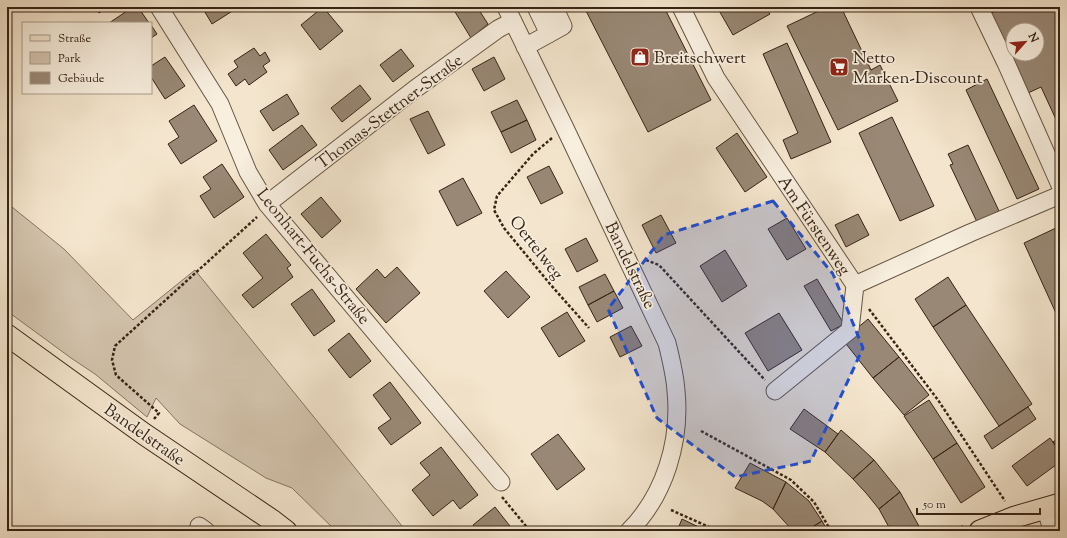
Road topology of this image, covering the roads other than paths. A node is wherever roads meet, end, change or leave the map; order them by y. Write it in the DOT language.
graph roads {
  1 [pos="159,7"];
  2 [pos="536,7"];
  3 [pos="554,7"];
  4 [pos="569,7"];
  5 [pos="681,7"];
  6 [pos="979,7"];
  7 [pos="510,14"];
  8 [pos="556,30"];
  9 [pos="525,47"];
  10 [pos="1060,186"];
  11 [pos="1060,195"];
  12 [pos="268,205"];
  13 [pos="856,285"];
  14 [pos="7,335"];
  15 [pos="775,391"];
  16 [pos="501,482"];
  17 [pos="1053,506"];
  18 [pos="286,531"];
  19 [pos="629,531"];
  20 [pos="980,531"];
  21 [pos="1054,531"];
  1 -- 12 [label="street, Leonhart-Fuchs-Straße"];
  2 -- 8 [label="street"];
  3 -- 8 [label="street"];
  4 -- 8 [label="street"];
  5 -- 13 [label="street, Am Fürstenweg"];
  6 -- 10 [label="street"];
  7 -- 9 [label="street, Bandelstraße"];
  7 -- 12 [label="street, Thomas-Stettner-Straße"];
  8 -- 9 [label="street"];
  9 -- 19 [label="street, Bandelstraße"];
  11 -- 13 [label="street, Am Fürstenweg"];
  12 -- 16 [label="street, Leonhart-Fuchs-Straße"];
  13 -- 15 [label="street"];
  14 -- 18 [label="main road, Bandelstraße"];
  17 -- 20 [label="main road"];
  17 -- 21 [label="street"];
}
